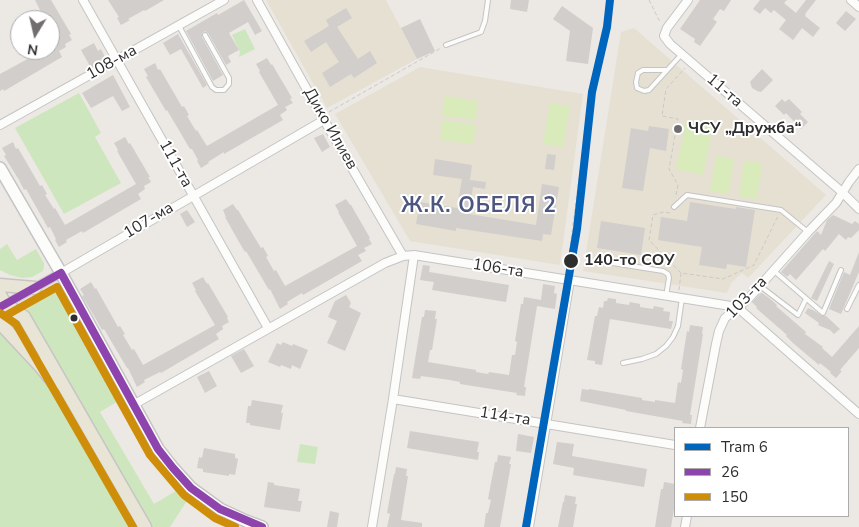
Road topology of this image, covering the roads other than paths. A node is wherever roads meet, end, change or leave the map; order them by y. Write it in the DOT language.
graph roads {
  1 [pos="83,0"];
  2 [pos="224,0"];
  3 [pos="258,0"];
  4 [pos="488,0"];
  5 [pos="688,0"];
  6 [pos="851,0"];
  7 [pos="859,7"];
  8 [pos="179,26"];
  9 [pos="205,35"];
  10 [pos="446,45"];
  11 [pos="682,54"];
  12 [pos="117,60"];
  13 [pos="667,70"];
  14 [pos="323,118"];
  15 [pos="0,125"];
  16 [pos="0,168"];
  17 [pos="859,169"];
  18 [pos="842,192"];
  19 [pos="192,196"];
  20 [pos="674,207"];
  21 [pos="859,209"];
  22 [pos="808,232"];
  23 [pos="414,255"];
  24 [pos="403,256"];
  25 [pos="600,261"];
  26 [pos="773,270"];
  27 [pos="841,270"];
  28 [pos="61,273"];
  29 [pos="570,280"];
  30 [pos="859,284"];
  31 [pos="0,285"];
  32 [pos="760,286"];
  33 [pos="35,288"];
  34 [pos="666,296"];
  35 [pos="682,298"];
  36 [pos="806,298"];
  37 [pos="2,302"];
  38 [pos="737,307"];
  39 [pos="847,309"];
  40 [pos="0,323"];
  41 [pos="268,328"];
  42 [pos="623,363"];
  43 [pos="394,399"];
  44 [pos="74,404"];
  45 [pos="133,405"];
  46 [pos="857,408"];
  47 [pos="547,424"];
  48 [pos="700,427"];
  49 [pos="674,444"];
  50 [pos="145,527"];
  51 [pos="262,527"];
  52 [pos="372,527"];
  53 [pos="529,527"];
  1 -- 12 [label="street, 111-та"];
  2 -- 8 [label="street, 108-ма"];
  3 -- 14 [label="street, Дико Илиев"];
  4 -- 10 [label="lane"];
  5 -- 11 [label="street, 11-та"];
  6 -- 7 [label="street"];
  8 -- 9 [label="lane"];
  8 -- 12 [label="street, 108-ма"];
  11 -- 13 [label="lane"];
  11 -- 18 [label="street, 11-та"];
  12 -- 15 [label="street, 108-ма"];
  12 -- 19 [label="street, 111-та"];
  13 -- 13 [label="lane"];
  14 -- 19 [label="street, 107-ма"];
  14 -- 24 [label="street, Дико Илиев"];
  16 -- 28 [label="street"];
  17 -- 18 [label="street, 103-та"];
  18 -- 21 [label="street, 11-та"];
  18 -- 22 [label="street, 103-та"];
  19 -- 28 [label="street, 107-ма"];
  19 -- 41 [label="street, 111-та"];
  20 -- 22 [label="lane"];
  22 -- 26 [label="street, 103-та"];
  23 -- 24 [label="street, 106-та"];
  23 -- 29 [label="street, 106-та"];
  23 -- 43 [label="street"];
  24 -- 41 [label="street, 106-та"];
  25 -- 34 [label="lane"];
  26 -- 32 [label="street, 103-та"];
  26 -- 36 [label="lane"];
  27 -- 36 [label="lane"];
  28 -- 33 [label="street, 107-ма"];
  28 -- 45 [label="street"];
  29 -- 34 [label="street, 106-та"];
  29 -- 47 [label="street"];
  30 -- 39 [label="lane"];
  31 -- 33 [label="main road"];
  32 -- 36 [label="lane"];
  32 -- 38 [label="street, 103-та"];
  33 -- 37 [label="street, 107-ма"];
  34 -- 35 [label="street, 106-та"];
  35 -- 38 [label="street, 106-та"];
  35 -- 42 [label="lane"];
  37 -- 44 [label="main road"];
  38 -- 46 [label="street"];
  38 -- 48 [label="street, 103-та"];
  40 -- 44 [label="main road"];
  41 -- 45 [label="street, 106-та"];
  43 -- 47 [label="street, 114-та"];
  43 -- 52 [label="street"];
  44 -- 50 [label="main road"];
  45 -- 51 [label="street"];
  47 -- 49 [label="street, 114-та"];
  47 -- 53 [label="street"];
}
